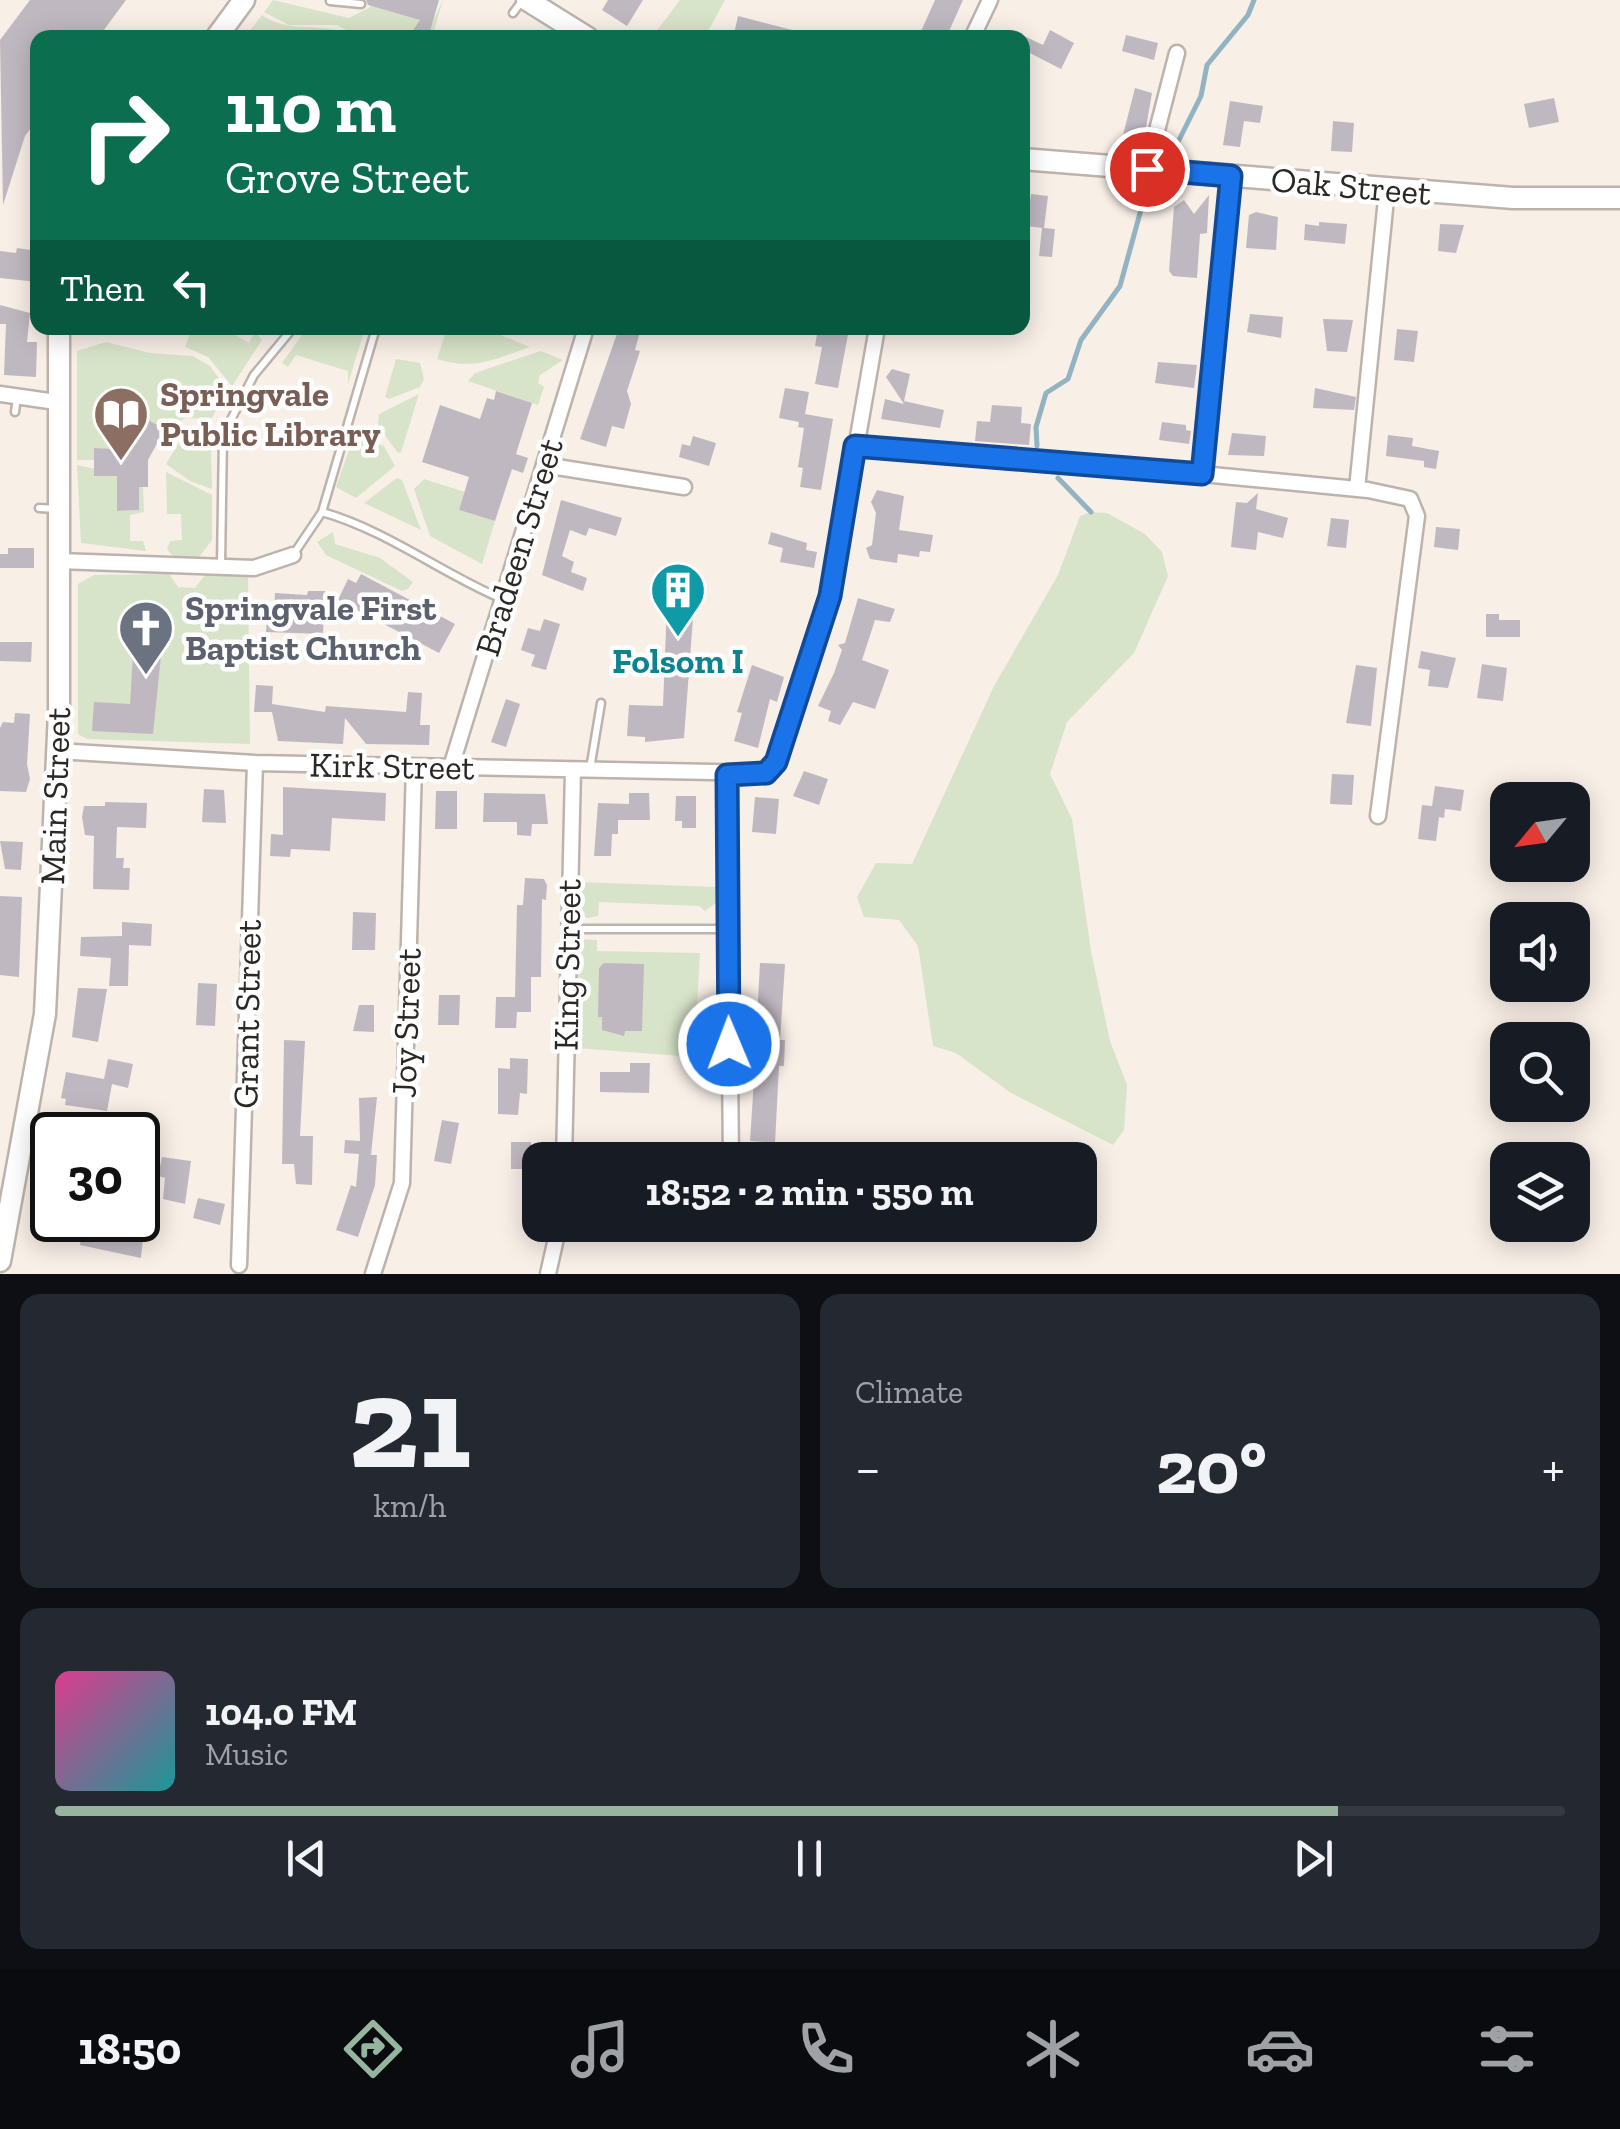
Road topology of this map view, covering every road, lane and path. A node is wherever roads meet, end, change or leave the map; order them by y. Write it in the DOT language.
graph roads {
  1 [pos="244,0"];
  2 [pos="990,0"];
  3 [pos="330,1"];
  4 [pos="361,4"];
  5 [pos="521,4"];
  6 [pos="222,30"];
  7 [pos="572,30"];
  8 [pos="976,30"];
  9 [pos="1178,53"];
  10 [pos="1030,160"];
  11 [pos="1147,169"];
  12 [pos="1231,176"];
  13 [pos="1387,189"];
  14 [pos="1620,198"];
  15 [pos="59,335"];
  16 [pos="287,335"];
  17 [pos="374,335"];
  18 [pos="584,335"];
  19 [pos="875,335"];
  20 [pos="0,394"];
  21 [pos="17,396"];
  22 [pos="56,402"];
  23 [pos="15,412"];
  24 [pos="855,446"];
  25 [pos="544,465"];
  26 [pos="1202,474"];
  27 [pos="684,487"];
  28 [pos="1357,490"];
  29 [pos="322,512"];
  30 [pos="293,556"];
  31 [pos="59,561"];
  32 [pos="221,566"];
  33 [pos="503,600"];
  34 [pos="601,703"];
  35 [pos="57,751"];
  36 [pos="255,763"];
  37 [pos="414,767"];
  38 [pos="451,767"];
  39 [pos="573,770"];
  40 [pos="590,770"];
  41 [pos="727,775"];
  42 [pos="1378,816"];
  43 [pos="566,929"];
  44 [pos="727,929"];
  45 [pos="564,1142"];
  46 [pos="731,1142"];
  47 [pos="555,1242"];
  48 [pos="0,1261"];
  49 [pos="239,1265"];
  50 [pos="373,1274"];
  51 [pos="548,1274"];
  1 -- 6 [label="main road"];
  2 -- 8 [label="street"];
  3 -- 4 [label="lane"];
  5 -- 7 [label="main road"];
  9 -- 11 [label="street"];
  10 -- 11 [label="main road, Oak Street"];
  11 -- 12 [label="main road, Oak Street"];
  12 -- 13 [label="main road, Oak Street"];
  12 -- 26 [label="street"];
  13 -- 14 [label="main road, Oak Street"];
  13 -- 28 [label="street"];
  15 -- 22 [label="main road, Main Street"];
  16 -- 32 [label="lane"];
  17 -- 29 [label="lane"];
  18 -- 25 [label="street, Bradeen Street"];
  19 -- 24 [label="street, Kirk Street"];
  20 -- 21 [label="street"];
  21 -- 22 [label="street"];
  21 -- 23 [label="lane"];
  22 -- 31 [label="main road, Main Street"];
  24 -- 26 [label="street"];
  24 -- 41 [label="street, Kirk Street"];
  25 -- 27 [label="street"];
  25 -- 33 [label="street, Bradeen Street"];
  26 -- 28 [label="street"];
  28 -- 42 [label="street"];
  29 -- 30 [label="lane"];
  29 -- 33 [label="lane"];
  30 -- 32 [label="street"];
  31 -- 32 [label="street"];
  31 -- 35 [label="main road, Main Street"];
  33 -- 38 [label="street, Bradeen Street"];
  34 -- 40 [label="lane"];
  35 -- 36 [label="street, Kirk Street"];
  35 -- 48 [label="main road, Main Street"];
  36 -- 37 [label="street, Kirk Street"];
  36 -- 49 [label="street, Grant Street"];
  37 -- 38 [label="street, Kirk Street"];
  37 -- 50 [label="street, Joy Street"];
  38 -- 39 [label="street, Kirk Street"];
  39 -- 40 [label="street, Kirk Street"];
  39 -- 43 [label="street, King Street"];
  40 -- 41 [label="street, Kirk Street"];
  41 -- 44 [label="street"];
  43 -- 44 [label="lane"];
  43 -- 45 [label="street, King Street"];
  44 -- 46 [label="street"];
  47 -- 51 [label="street"];
}
